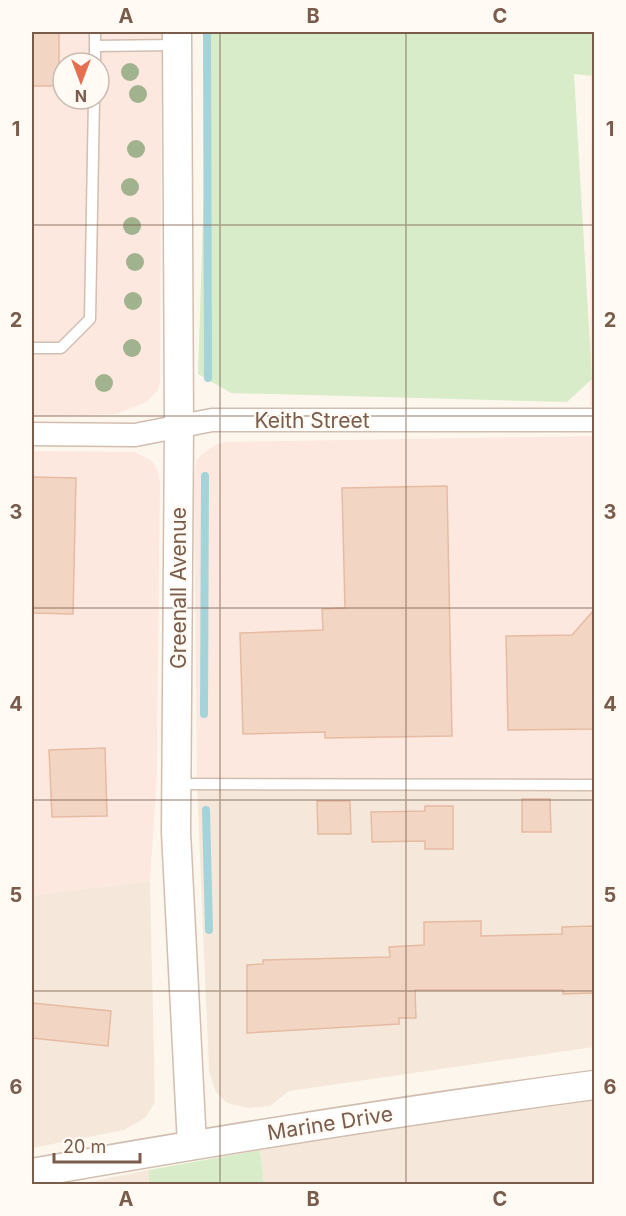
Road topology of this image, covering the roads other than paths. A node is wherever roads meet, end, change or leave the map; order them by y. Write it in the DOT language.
graph roads {
  1 [pos="95,32"];
  2 [pos="176,38"];
  3 [pos="95,46"];
  4 [pos="95,51"];
  5 [pos="94,111"];
  6 [pos="32,348"];
  7 [pos="594,420"];
  8 [pos="179,426"];
  9 [pos="32,434"];
  10 [pos="177,784"];
  11 [pos="594,785"];
  12 [pos="594,1085"];
  13 [pos="192,1144"];
  14 [pos="32,1173"];
  1 -- 3 [label="lane"];
  2 -- 3 [label="lane"];
  2 -- 8 [label="street, Greenall Avenue"];
  3 -- 4 [label="lane"];
  5 -- 6 [label="lane"];
  7 -- 8 [label="street, Keith Street"];
  8 -- 9 [label="street, Keith Street"];
  8 -- 10 [label="street, Greenall Avenue"];
  10 -- 11 [label="lane"];
  10 -- 13 [label="street, Greenall Avenue"];
  12 -- 13 [label="street, Marine Drive"];
  13 -- 14 [label="street, Marine Drive"];
}
